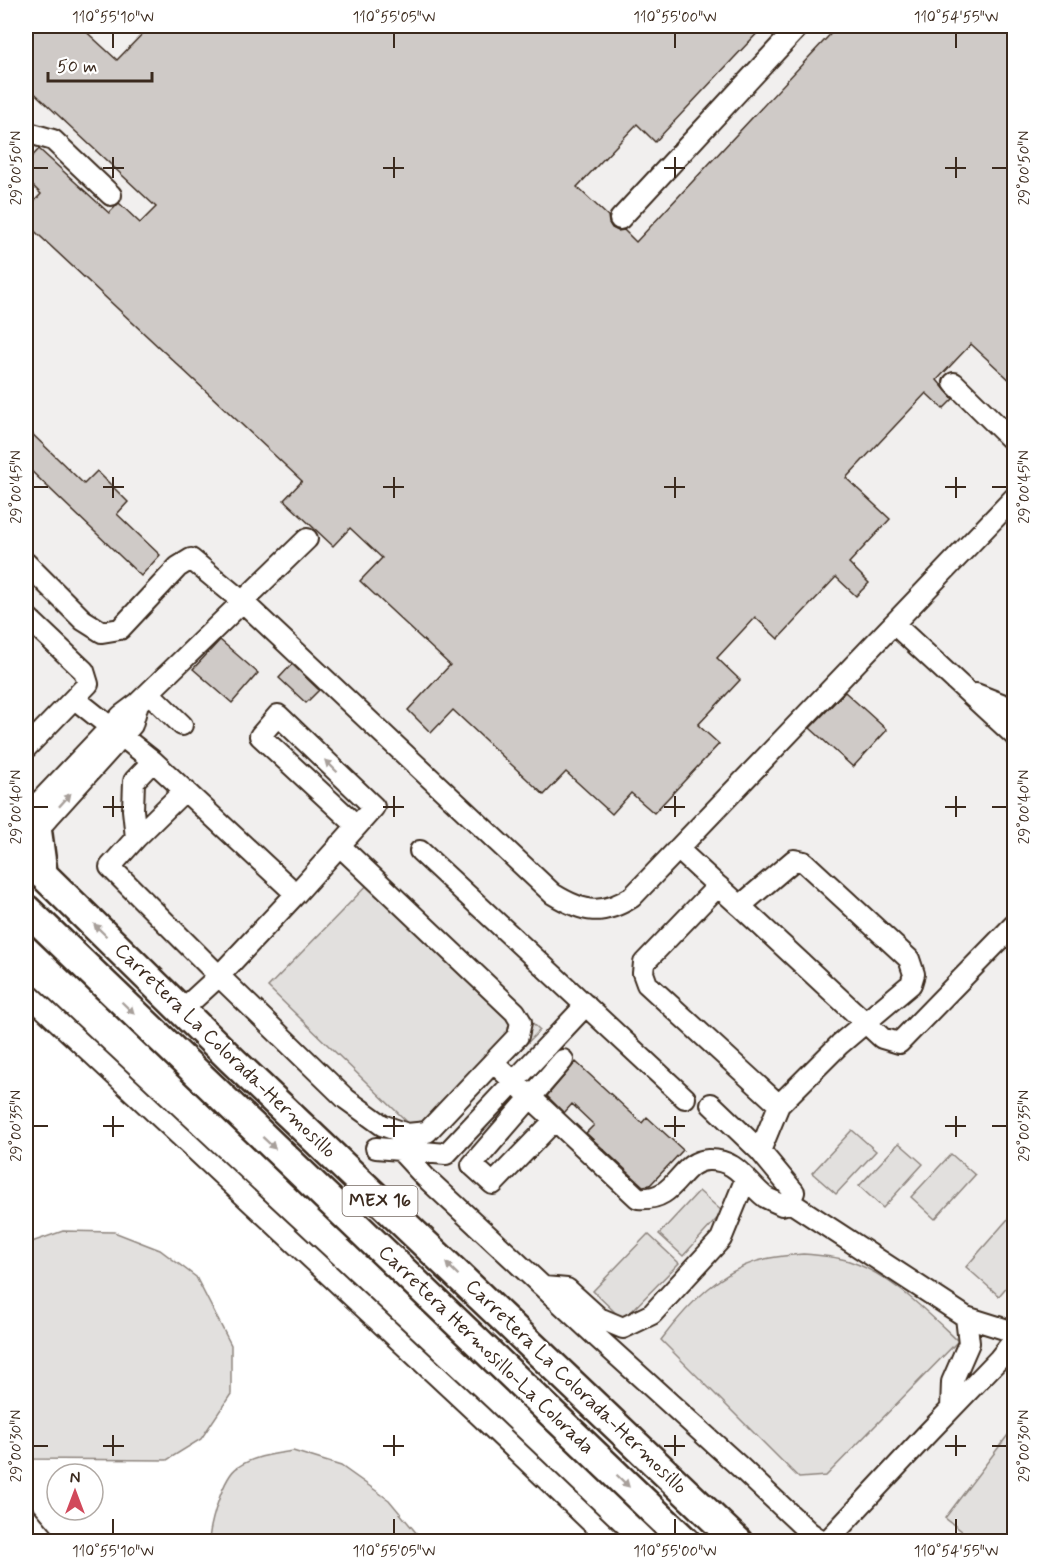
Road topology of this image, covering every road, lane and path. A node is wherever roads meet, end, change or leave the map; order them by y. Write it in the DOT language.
graph roads {
  1 [pos="799,26"];
  2 [pos="26,132"];
  3 [pos="111,195"];
  4 [pos="620,219"];
  5 [pos="954,383"];
  6 [pos="1014,442"];
  7 [pos="1014,498"];
  8 [pos="306,539"];
  9 [pos="26,563"];
  10 [pos="243,602"];
  11 [pos="26,616"];
  12 [pos="894,624"];
  13 [pos="962,688"];
  14 [pos="144,698"];
  15 [pos="75,699"];
  16 [pos="1014,710"];
  17 [pos="182,725"];
  18 [pos="116,732"];
  19 [pos="1014,735"];
  20 [pos="26,748"];
  21 [pos="153,761"];
  22 [pos="185,790"];
  23 [pos="30,821"];
  24 [pos="357,826"];
  25 [pos="136,838"];
  26 [pos="339,846"];
  27 [pos="678,849"];
  28 [pos="420,851"];
  29 [pos="34,866"];
  30 [pos="718,886"];
  31 [pos="296,894"];
  32 [pos="740,906"];
  33 [pos="26,909"];
  34 [pos="1014,925"];
  35 [pos="219,976"];
  36 [pos="26,992"];
  37 [pos="586,1005"];
  38 [pos="182,1010"];
  39 [pos="865,1021"];
  40 [pos="563,1060"];
  41 [pos="493,1062"];
  42 [pos="515,1083"];
  43 [pos="531,1098"];
  44 [pos="686,1098"];
  45 [pos="711,1104"];
  46 [pos="778,1105"];
  47 [pos="555,1120"];
  48 [pos="376,1148"];
  49 [pos="400,1150"];
  50 [pos="760,1151"];
  51 [pos="746,1178"];
  52 [pos="790,1202"];
  53 [pos="544,1287"];
  54 [pos="966,1317"];
  55 [pos="1014,1332"];
  56 [pos="1014,1340"];
  57 [pos="951,1409"];
  58 [pos="26,1517"];
  59 [pos="47,1542"];
  60 [pos="612,1542"];
  61 [pos="686,1542"];
  62 [pos="738,1542"];
  1 -- 4 [label="lane"];
  2 -- 3 [label="lane"];
  5 -- 6 [label="lane"];
  7 -- 12 [label="lane"];
  8 -- 10 [label="lane"];
  9 -- 10 [label="lane"];
  10 -- 14 [label="lane"];
  10 -- 27 [label="lane"];
  11 -- 15 [label="lane"];
  12 -- 13 [label="lane"];
  12 -- 27 [label="lane"];
  13 -- 16 [label="lane"];
  13 -- 19 [label="lane"];
  14 -- 17 [label="lane"];
  14 -- 18 [label="lane"];
  15 -- 18 [label="lane"];
  15 -- 20 [label="lane"];
  18 -- 21 [label="lane"];
  18 -- 23 [label="lane"];
  21 -- 22 [label="lane"];
  21 -- 25 [label="lane"];
  22 -- 25 [label="lane"];
  22 -- 31 [label="lane"];
  23 -- 29 [label="highway"];
  24 -- 24 [label="lane, one-way"];
  24 -- 26 [label="lane"];
  25 -- 35 [label="lane"];
  26 -- 31 [label="lane"];
  26 -- 41 [label="lane"];
  27 -- 30 [label="lane"];
  28 -- 37 [label="lane"];
  38 -- 29 [label="highway, Carretera La Colorada-Hermosillo / MEX 16, one-way"];
  30 -- 32 [label="lane"];
  30 -- 46 [label="lane"];
  31 -- 35 [label="lane"];
  32 -- 39 [label="lane"];
  32 -- 39 [label="lane"];
  33 -- 61 [label="highway, Carretera Hermosillo-La Colorada / MEX 16, one-way"];
  34 -- 39 [label="lane"];
  35 -- 38 [label="lane"];
  35 -- 41 [label="lane"];
  36 -- 60 [label="lane"];
  37 -- 42 [label="lane"];
  37 -- 44 [label="lane"];
  62 -- 38 [label="highway, Carretera La Colorada-Hermosillo / MEX 16, one-way"];
  39 -- 46 [label="lane"];
  40 -- 43 [label="lane"];
  41 -- 42 [label="lane"];
  42 -- 43 [label="lane"];
  42 -- 49 [label="lane"];
  43 -- 47 [label="lane"];
  43 -- 47 [label="lane"];
  45 -- 50 [label="lane"];
  46 -- 50 [label="lane"];
  47 -- 51 [label="lane"];
  48 -- 49 [label="lane"];
  49 -- 53 [label="lane"];
  50 -- 52 [label="lane"];
  51 -- 52 [label="lane"];
  51 -- 53 [label="lane"];
  52 -- 54 [label="lane"];
  53 -- 57 [label="lane"];
  54 -- 55 [label="lane"];
  54 -- 57 [label="lane"];
  56 -- 57 [label="lane"];
  58 -- 59 [label="lane"];
}
